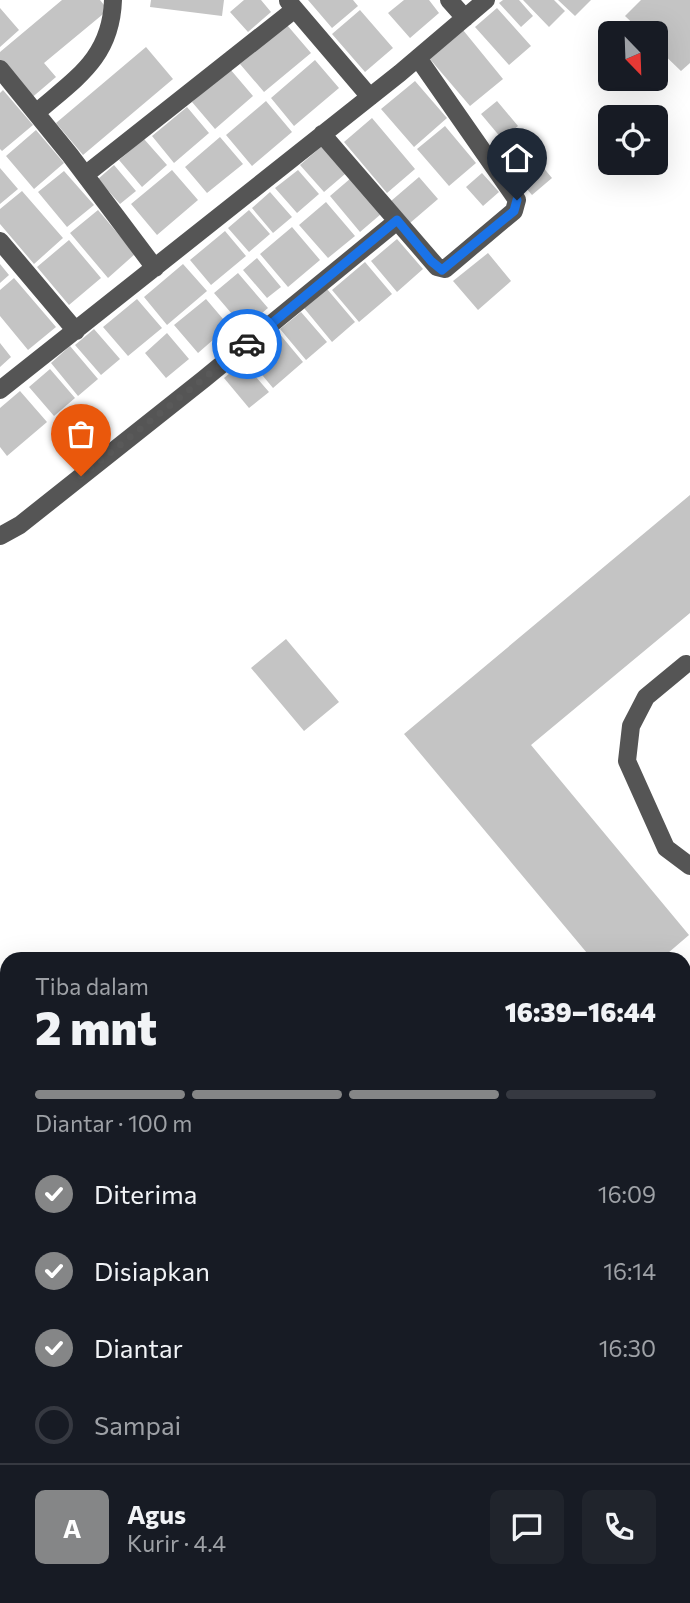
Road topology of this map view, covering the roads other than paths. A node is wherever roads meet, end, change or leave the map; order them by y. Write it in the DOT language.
graph roads {
  1 [pos="113,0"];
  2 [pos="449,0"];
  3 [pos="486,0"];
  4 [pos="291,5"];
  5 [pos="465,18"];
  6 [pos="418,58"];
  7 [pos="0,69"];
  8 [pos="370,97"];
  9 [pos="36,113"];
  10 [pos="323,134"];
  11 [pos="85,174"];
  12 [pos="397,220"];
  13 [pos="0,241"];
  14 [pos="155,268"];
  15 [pos="76,331"];
  16 [pos="0,390"];
  17 [pos="0,536"];
  18 [pos="686,664"];
  19 [pos="690,866"];
  1 -- 9 [label="street"];
  2 -- 5 [label="street"];
  3 -- 5 [label="street"];
  4 -- 8 [label="street"];
  4 -- 11 [label="street"];
  5 -- 6 [label="street"];
  6 -- 8 [label="street"];
  6 -- 12 [label="street"];
  7 -- 9 [label="street"];
  8 -- 10 [label="street"];
  9 -- 11 [label="street"];
  10 -- 12 [label="street"];
  10 -- 14 [label="street"];
  11 -- 14 [label="street"];
  12 -- 17 [label="street"];
  13 -- 15 [label="street"];
  14 -- 15 [label="street"];
  15 -- 16 [label="street"];
  18 -- 19 [label="street"];
}
